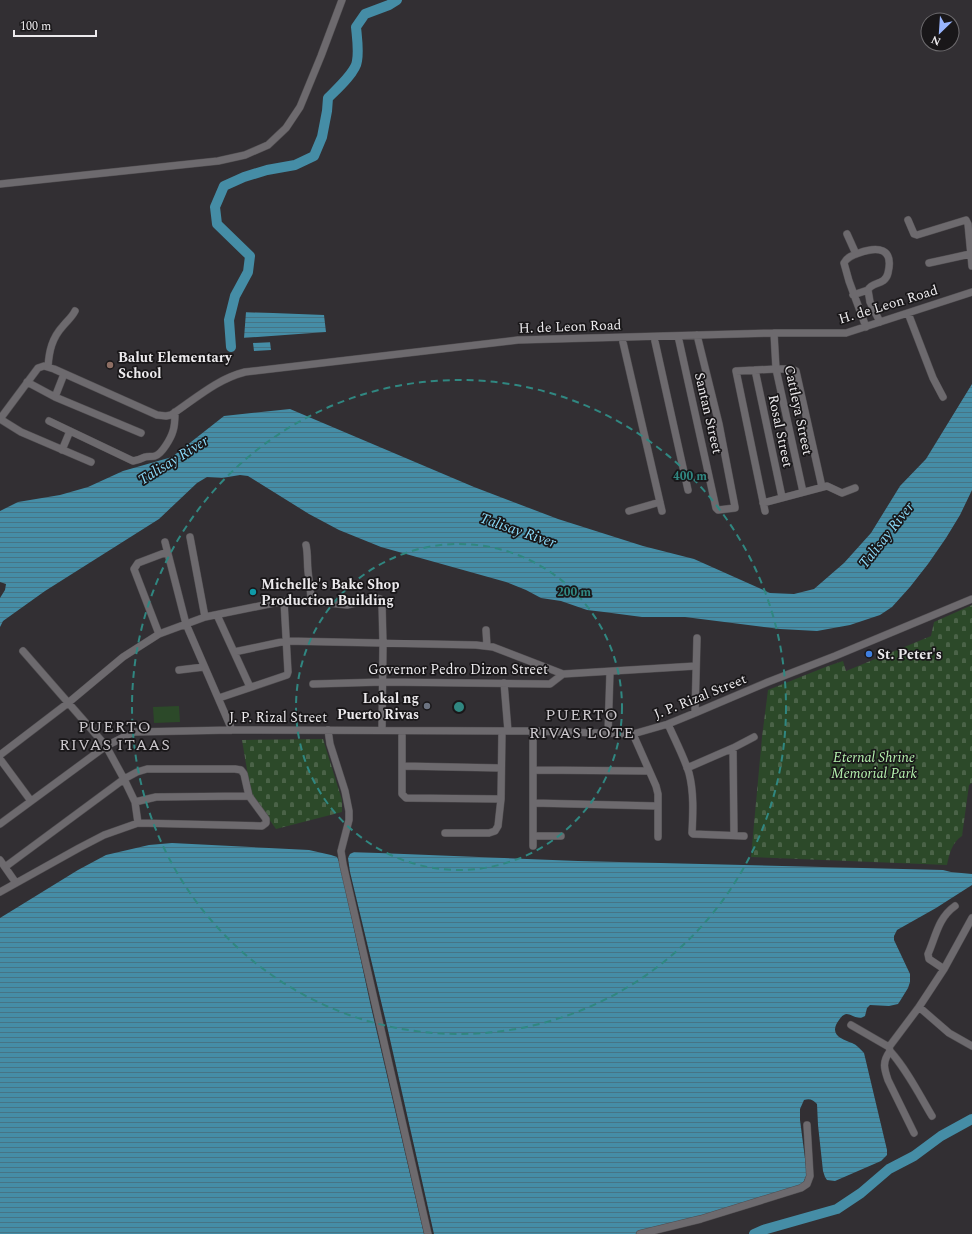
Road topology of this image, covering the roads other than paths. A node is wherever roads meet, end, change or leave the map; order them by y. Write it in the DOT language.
graph roads {
  1 [pos="342,0"];
  2 [pos="0,184"];
  3 [pos="908,220"];
  4 [pos="847,234"];
  5 [pos="856,254"];
  6 [pos="970,254"];
  7 [pos="929,263"];
  8 [pos="972,266"];
  9 [pos="868,290"];
  10 [pos="972,292"];
  11 [pos="854,295"];
  12 [pos="75,311"];
  13 [pos="908,313"];
  14 [pos="880,322"];
  15 [pos="866,327"];
  16 [pos="774,333"];
  17 [pos="678,336"];
  18 [pos="697,336"];
  19 [pos="654,337"];
  20 [pos="622,338"];
  21 [pos="48,367"];
  22 [pos="776,369"];
  23 [pos="755,370"];
  24 [pos="64,374"];
  25 [pos="26,382"];
  26 [pos="55,396"];
  27 [pos="943,397"];
  28 [pos="175,412"];
  29 [pos="0,419"];
  30 [pos="50,421"];
  31 [pos="70,431"];
  32 [pos="141,433"];
  33 [pos="62,450"];
  34 [pos="91,462"];
  35 [pos="822,487"];
  36 [pos="855,488"];
  37 [pos="688,490"];
  38 [pos="803,492"];
  39 [pos="782,497"];
  40 [pos="660,502"];
  41 [pos="763,503"];
  42 [pos="764,510"];
  43 [pos="629,511"];
  44 [pos="662,511"];
  45 [pos="190,537"];
  46 [pos="165,542"];
  47 [pos="306,545"];
  48 [pos="167,552"];
  49 [pos="972,600"];
  50 [pos="284,601"];
  51 [pos="310,601"];
  52 [pos="217,615"];
  53 [pos="205,617"];
  54 [pos="186,624"];
  55 [pos="486,630"];
  56 [pos="158,634"];
  57 [pos="697,638"];
  58 [pos="286,641"];
  59 [pos="383,644"];
  60 [pos="487,646"];
  61 [pos="23,651"];
  62 [pos="234,652"];
  63 [pos="696,666"];
  64 [pos="204,667"];
  65 [pos="179,670"];
  66 [pos="610,672"];
  67 [pos="564,674"];
  68 [pos="383,682"];
  69 [pos="504,683"];
  70 [pos="313,684"];
  71 [pos="250,687"];
  72 [pos="219,698"];
  73 [pos="68,703"];
  74 [pos="695,714"];
  75 [pos="668,724"];
  76 [pos="232,730"];
  77 [pos="328,730"];
  78 [pos="382,730"];
  79 [pos="402,731"];
  80 [pos="505,731"];
  81 [pos="533,732"];
  82 [pos="608,733"];
  83 [pos="633,734"];
  84 [pos="754,737"];
  85 [pos="106,746"];
  86 [pos="733,748"];
  87 [pos="0,755"];
  88 [pos="0,759"];
  89 [pos="402,766"];
  90 [pos="501,768"];
  91 [pos="687,768"];
  92 [pos="533,770"];
  93 [pos="649,771"];
  94 [pos="124,779"];
  95 [pos="249,796"];
  96 [pos="501,799"];
  97 [pos="31,802"];
  98 [pos="135,802"];
  99 [pos="533,803"];
  100 [pos="657,806"];
  101 [pos="138,823"];
  102 [pos="0,824"];
  103 [pos="444,833"];
  104 [pos="734,835"];
  105 [pos="533,836"];
  106 [pos="561,836"];
  107 [pos="744,836"];
  108 [pos="658,837"];
  109 [pos="533,846"];
  110 [pos="0,860"];
  111 [pos="5,867"];
  112 [pos="16,883"];
  113 [pos="0,892"];
  114 [pos="956,906"];
  115 [pos="972,918"];
  116 [pos="944,969"];
  117 [pos="919,1007"];
  118 [pos="851,1025"];
  119 [pos="972,1046"];
  120 [pos="889,1049"];
  121 [pos="932,1116"];
  122 [pos="807,1125"];
  123 [pos="914,1133"];
  124 [pos="428,1234"];
  125 [pos="640,1234"];
  1 -- 2 [label="street"];
  3 -- 6 [label="street"];
  4 -- 5 [label="street"];
  5 -- 9 [label="street"];
  5 -- 11 [label="street"];
  6 -- 7 [label="street"];
  6 -- 8 [label="street"];
  9 -- 11 [label="street"];
  9 -- 14 [label="street"];
  10 -- 13 [label="street, H. de Leon Road"];
  11 -- 15 [label="street"];
  12 -- 21 [label="street"];
  13 -- 14 [label="street, H. de Leon Road"];
  13 -- 27 [label="street"];
  14 -- 15 [label="street, H. de Leon Road"];
  15 -- 16 [label="street, H. de Leon Road"];
  16 -- 18 [label="street, H. de Leon Road"];
  16 -- 22 [label="street, Cattleya Street"];
  17 -- 18 [label="street, H. de Leon Road"];
  17 -- 18 [label="street, Santan Street"];
  17 -- 19 [label="street, H. de Leon Road"];
  19 -- 20 [label="street, H. de Leon Road"];
  19 -- 37 [label="street"];
  20 -- 28 [label="street, H. de Leon Road"];
  20 -- 40 [label="street"];
  21 -- 24 [label="street"];
  21 -- 25 [label="street"];
  22 -- 23 [label="street"];
  22 -- 35 [label="street"];
  22 -- 38 [label="street, Cattleya Street"];
  23 -- 39 [label="street, Rosal Street"];
  23 -- 41 [label="street"];
  24 -- 26 [label="street"];
  24 -- 28 [label="street"];
  25 -- 26 [label="street"];
  25 -- 29 [label="street"];
  26 -- 32 [label="street"];
  28 -- 31 [label="street"];
  29 -- 33 [label="street"];
  30 -- 31 [label="street"];
  31 -- 33 [label="street"];
  33 -- 34 [label="street"];
  35 -- 36 [label="street"];
  35 -- 38 [label="street"];
  38 -- 39 [label="street"];
  39 -- 41 [label="street"];
  40 -- 43 [label="street"];
  40 -- 44 [label="street"];
  41 -- 42 [label="street"];
  45 -- 53 [label="street"];
  46 -- 48 [label="street"];
  47 -- 51 [label="street"];
  48 -- 54 [label="street"];
  48 -- 56 [label="street"];
  49 -- 74 [label="street, J. P. Rizal Street"];
  50 -- 51 [label="street"];
  50 -- 52 [label="street"];
  50 -- 58 [label="street"];
  51 -- 59 [label="street"];
  52 -- 53 [label="street"];
  52 -- 62 [label="street"];
  53 -- 54 [label="street"];
  54 -- 56 [label="street"];
  54 -- 64 [label="street"];
  55 -- 60 [label="street"];
  56 -- 73 [label="street"];
  57 -- 63 [label="street"];
  58 -- 59 [label="street"];
  58 -- 62 [label="street"];
  58 -- 71 [label="street"];
  59 -- 60 [label="street"];
  59 -- 68 [label="street"];
  60 -- 67 [label="street"];
  61 -- 73 [label="street"];
  62 -- 71 [label="street"];
  63 -- 66 [label="street, Governor Pedro Dizon Street"];
  63 -- 74 [label="street"];
  64 -- 65 [label="street"];
  64 -- 72 [label="street"];
  66 -- 67 [label="street, Governor Pedro Dizon Street"];
  66 -- 82 [label="street"];
  67 -- 69 [label="street, Governor Pedro Dizon Street"];
  68 -- 69 [label="street, Governor Pedro Dizon Street"];
  68 -- 70 [label="street, Governor Pedro Dizon Street"];
  68 -- 78 [label="street"];
  69 -- 80 [label="street"];
  71 -- 72 [label="street"];
  72 -- 76 [label="street"];
  73 -- 85 [label="street"];
  73 -- 87 [label="street"];
  74 -- 75 [label="street, J. P. Rizal Street"];
  75 -- 83 [label="street, J. P. Rizal Street"];
  75 -- 91 [label="street"];
  76 -- 77 [label="street, J. P. Rizal Street"];
  76 -- 85 [label="street, J. P. Rizal Street"];
  77 -- 78 [label="street, J. P. Rizal Street"];
  77 -- 124 [label="street"];
  78 -- 79 [label="street, J. P. Rizal Street"];
  79 -- 80 [label="street, J. P. Rizal Street"];
  79 -- 89 [label="street"];
  80 -- 81 [label="street, J. P. Rizal Street"];
  80 -- 90 [label="street"];
  81 -- 82 [label="street, J. P. Rizal Street"];
  81 -- 92 [label="street"];
  82 -- 83 [label="street, J. P. Rizal Street"];
  83 -- 93 [label="street"];
  84 -- 86 [label="street"];
  85 -- 94 [label="street"];
  85 -- 97 [label="street"];
  86 -- 91 [label="street"];
  86 -- 104 [label="street"];
  88 -- 97 [label="street"];
  89 -- 90 [label="street"];
  89 -- 96 [label="street"];
  90 -- 96 [label="street"];
  91 -- 104 [label="street"];
  92 -- 93 [label="street"];
  92 -- 99 [label="street"];
  93 -- 100 [label="street"];
  94 -- 95 [label="street"];
  94 -- 98 [label="street"];
  94 -- 111 [label="street"];
  95 -- 98 [label="street"];
  95 -- 101 [label="street"];
  96 -- 103 [label="street"];
  97 -- 102 [label="street"];
  98 -- 101 [label="street"];
  99 -- 100 [label="street"];
  99 -- 105 [label="street"];
  100 -- 108 [label="street"];
  101 -- 112 [label="street"];
  104 -- 107 [label="street"];
  105 -- 106 [label="street"];
  105 -- 109 [label="street"];
  110 -- 111 [label="street"];
  111 -- 112 [label="street"];
  112 -- 113 [label="street"];
  114 -- 116 [label="street"];
  115 -- 116 [label="street"];
  116 -- 117 [label="street"];
  117 -- 119 [label="street"];
  117 -- 120 [label="street"];
  118 -- 120 [label="street"];
  120 -- 121 [label="street"];
  120 -- 123 [label="street"];
  122 -- 125 [label="street"];
}
